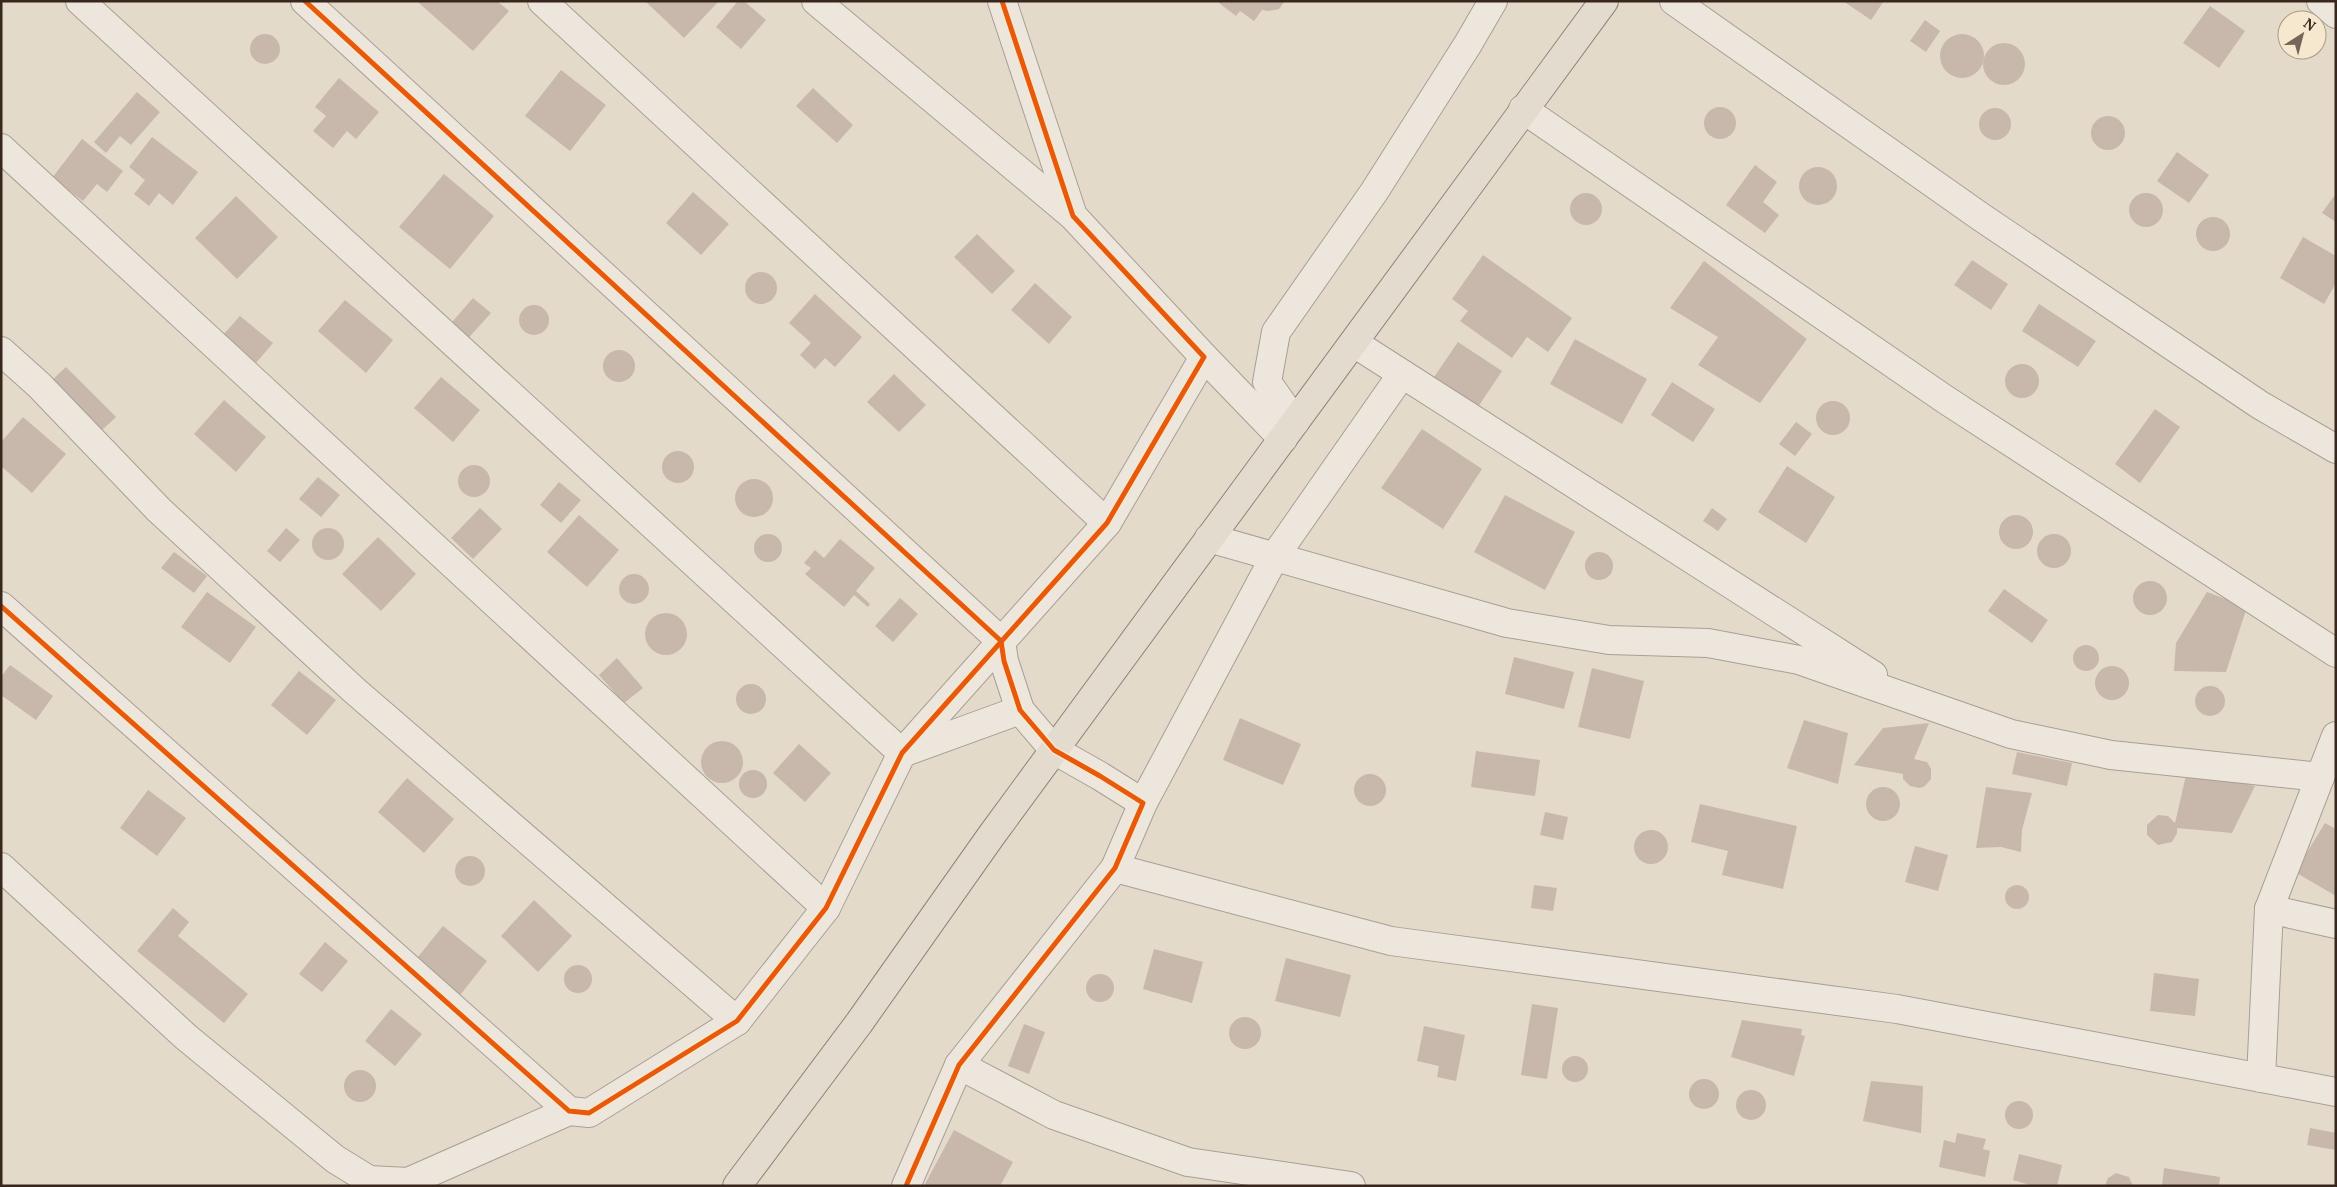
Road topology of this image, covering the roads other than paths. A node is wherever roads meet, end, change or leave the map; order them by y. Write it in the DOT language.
graph roads {
  1 [pos="80,1"];
  2 [pos="305,1"];
  3 [pos="542,1"];
  4 [pos="816,1"];
  5 [pos="1002,1"];
  6 [pos="1492,1"];
  7 [pos="1604,1"];
  8 [pos="1674,1"];
  9 [pos="2321,1"];
  10 [pos="2336,14"];
  11 [pos="1523,109"];
  12 [pos="1,148"];
  13 [pos="1074,216"];
  14 [pos="1354,343"];
  15 [pos="1,351"];
  16 [pos="1204,357"];
  17 [pos="1402,374"];
  18 [pos="1289,431"];
  19 [pos="2334,444"];
  20 [pos="1107,523"];
  21 [pos="1209,538"];
  22 [pos="1275,556"];
  23 [pos="1,606"];
  24 [pos="1001,641"];
  25 [pos="2336,654"];
  26 [pos="1914,701"];
  27 [pos="1020,710"];
  28 [pos="2336,736"];
  29 [pos="1054,750"];
  30 [pos="902,753"];
  31 [pos="2320,777"];
  32 [pos="1143,803"];
  33 [pos="1,867"];
  34 [pos="1115,868"];
  35 [pos="826,908"];
  36 [pos="2269,909"];
  37 [pos="2336,924"];
  38 [pos="737,1021"];
  39 [pos="959,1065"];
  40 [pos="2261,1078"];
  41 [pos="2336,1092"];
  42 [pos="569,1111"];
  43 [pos="737,1186"];
  44 [pos="906,1186"];
  45 [pos="1351,1186"];
  1 -- 30 [label="street"];
  2 -- 24 [label="street"];
  3 -- 20 [label="street"];
  4 -- 13 [label="street"];
  5 -- 13 [label="street"];
  6 -- 18 [label="street"];
  7 -- 11 [label="main road"];
  8 -- 19 [label="street"];
  9 -- 10 [label="street"];
  11 -- 14 [label="main road"];
  11 -- 25 [label="street"];
  12 -- 35 [label="street"];
  13 -- 16 [label="street"];
  14 -- 17 [label="street"];
  14 -- 18 [label="main road"];
  15 -- 38 [label="street"];
  16 -- 18 [label="street"];
  16 -- 20 [label="street"];
  17 -- 22 [label="street"];
  17 -- 26 [label="street"];
  18 -- 21 [label="main road"];
  20 -- 24 [label="street"];
  21 -- 22 [label="street"];
  21 -- 29 [label="main road"];
  22 -- 26 [label="street"];
  22 -- 32 [label="street"];
  23 -- 42 [label="street"];
  24 -- 27 [label="street"];
  24 -- 30 [label="street"];
  26 -- 31 [label="street"];
  27 -- 29 [label="street"];
  27 -- 30 [label="street"];
  28 -- 31 [label="street"];
  29 -- 32 [label="street"];
  29 -- 43 [label="main road"];
  30 -- 35 [label="street"];
  31 -- 36 [label="street"];
  32 -- 34 [label="street"];
  33 -- 42 [label="street"];
  34 -- 39 [label="street"];
  34 -- 40 [label="street"];
  35 -- 38 [label="street"];
  36 -- 37 [label="street"];
  36 -- 40 [label="street"];
  38 -- 42 [label="street"];
  39 -- 44 [label="street"];
  39 -- 45 [label="street"];
  40 -- 41 [label="street"];
}
